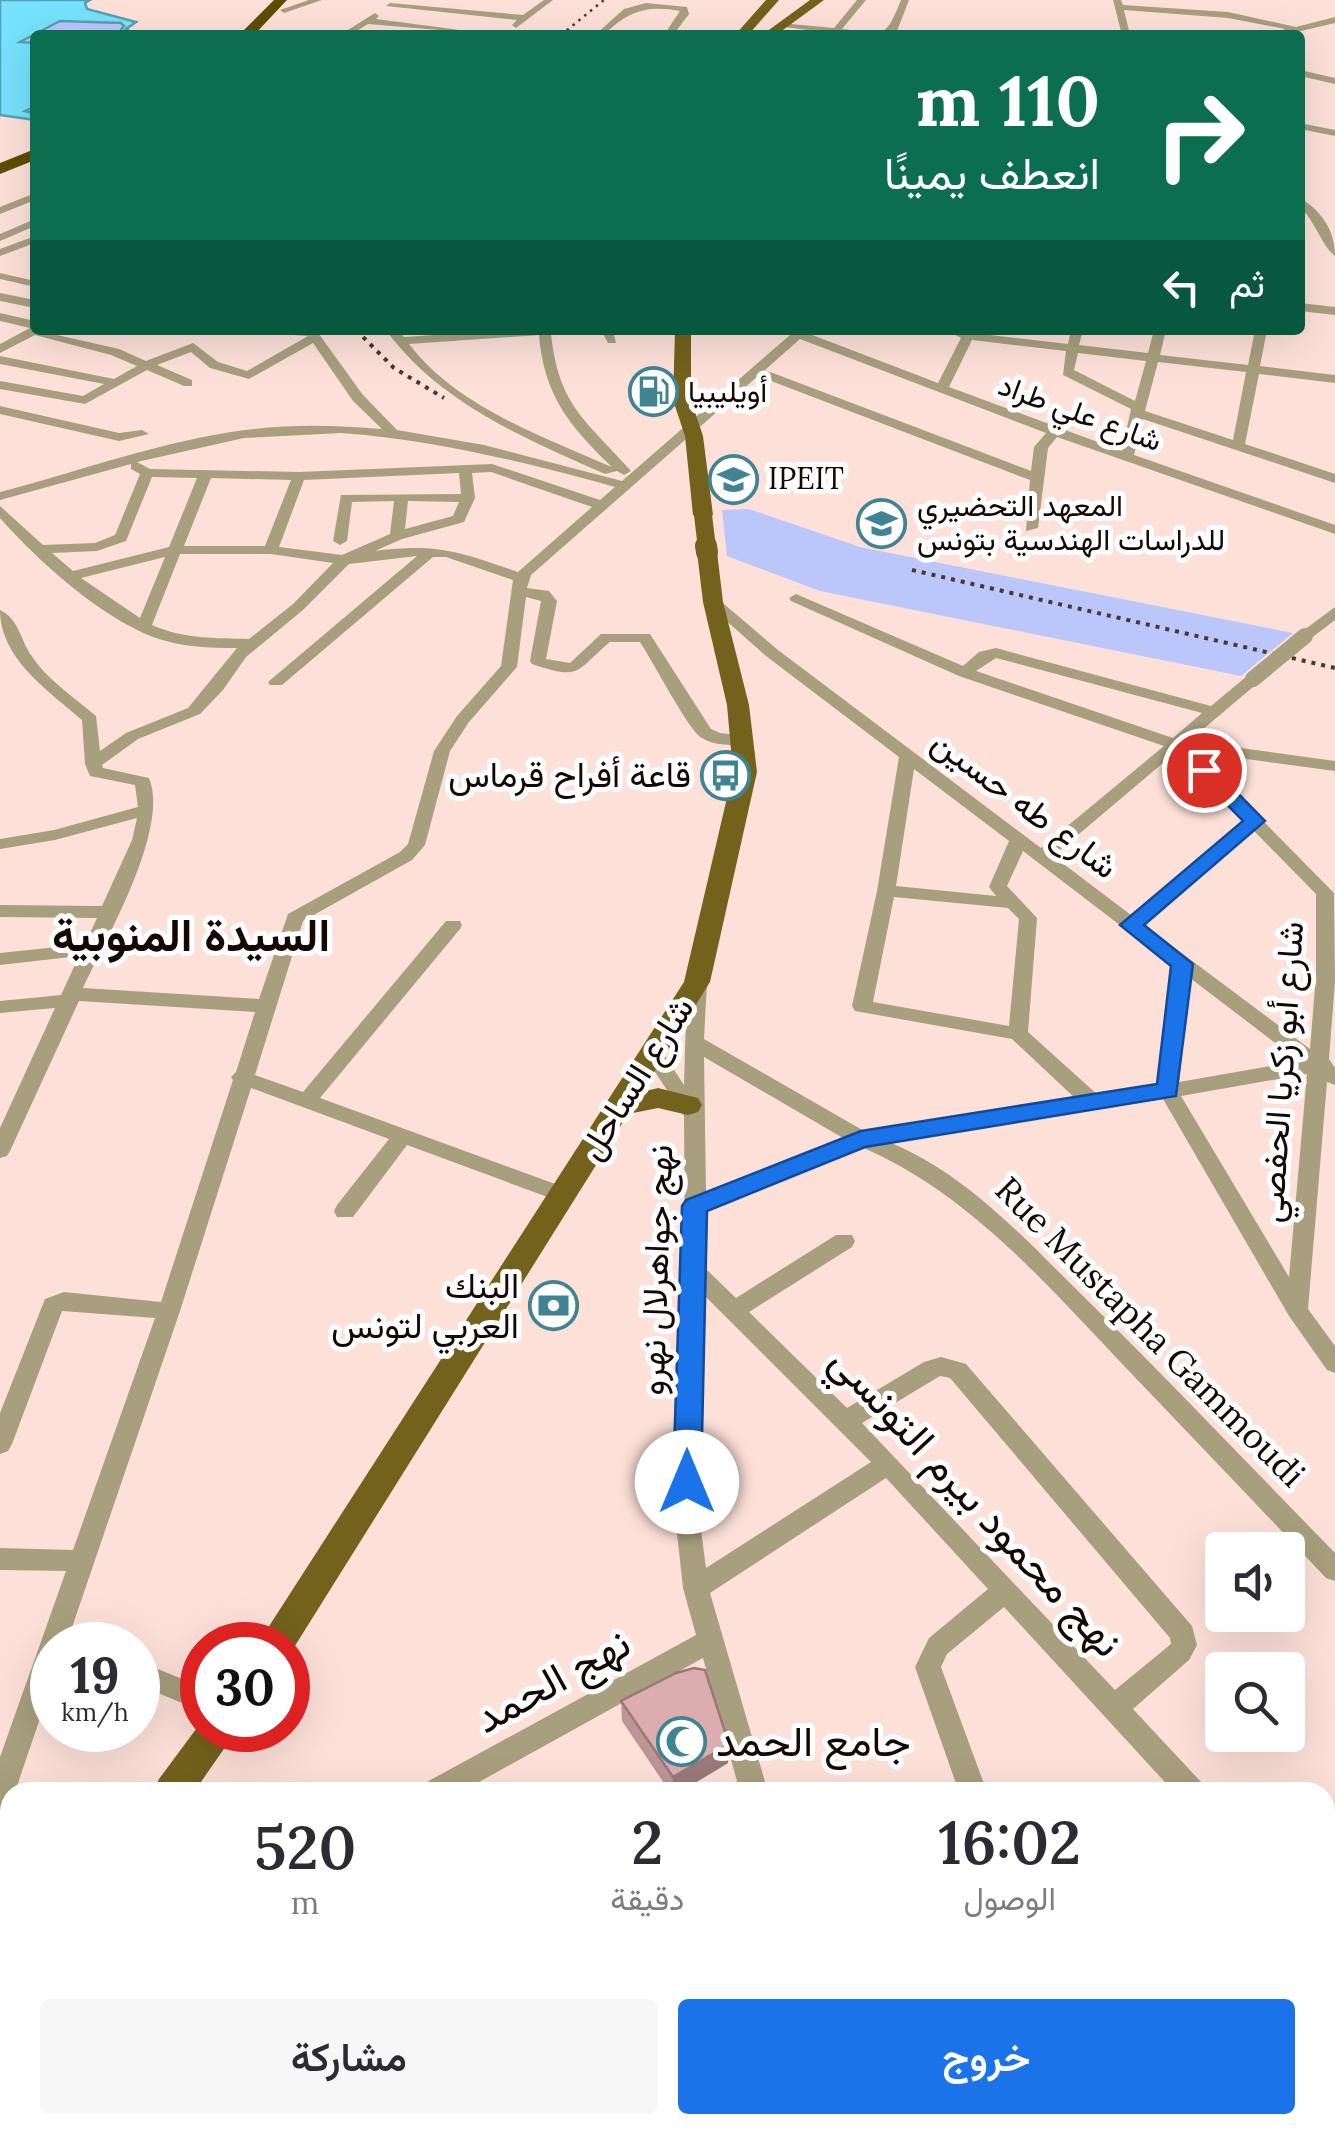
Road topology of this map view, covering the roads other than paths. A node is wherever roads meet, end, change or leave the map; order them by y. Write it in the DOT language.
graph roads {
  1 [pos="318,0"];
  2 [pos="420,0"];
  3 [pos="550,0"];
  4 [pos="773,0"];
  5 [pos="793,0"];
  6 [pos="818,0"];
  7 [pos="862,0"];
  8 [pos="906,0"];
  9 [pos="286,3"];
  10 [pos="393,3"];
  11 [pos="1118,3"];
  12 [pos="540,8"];
  13 [pos="380,13"];
  14 [pos="742,14"];
  15 [pos="526,18"];
  16 [pos="1335,20"];
  17 [pos="366,21"];
  18 [pos="777,22"];
  19 [pos="514,26"];
  20 [pos="1297,28"];
  21 [pos="252,30"];
  22 [pos="262,30"];
  23 [pos="351,30"];
  24 [pos="448,30"];
  25 [pos="509,30"];
  26 [pos="604,30"];
  27 [pos="672,30"];
  28 [pos="735,30"];
  29 [pos="746,30"];
  30 [pos="767,30"];
  31 [pos="771,30"];
  32 [pos="829,30"];
  33 [pos="836,30"];
  34 [pos="893,30"];
  35 [pos="1125,30"];
  36 [pos="1292,30"];
  37 [pos="1331,34"];
  38 [pos="1305,74"];
  39 [pos="1335,81"];
  40 [pos="1305,127"];
  41 [pos="1335,132"];
  42 [pos="30,153"];
  43 [pos="0,166"];
  44 [pos="29,203"];
  45 [pos="1305,205"];
  46 [pos="0,210"];
  47 [pos="30,227"];
  48 [pos="0,240"];
  49 [pos="30,241"];
  50 [pos="14,246"];
  51 [pos="30,251"];
  52 [pos="0,253"];
  53 [pos="1335,253"];
  54 [pos="0,276"];
  55 [pos="30,283"];
  56 [pos="0,296"];
  57 [pos="30,303"];
  58 [pos="1305,308"];
  59 [pos="1335,311"];
  60 [pos="0,316"];
  61 [pos="30,326"];
  62 [pos="30,331"];
  63 [pos="58,335"];
  64 [pos="309,335"];
  65 [pos="313,335"];
  66 [pos="396,335"];
  67 [pos="545,335"];
  68 [pos="691,335"];
  69 [pos="799,335"];
  70 [pos="803,335"];
  71 [pos="1076,335"];
  72 [pos="1159,335"];
  73 [pos="1260,335"];
  74 [pos="968,336"];
  75 [pos="0,348"];
  76 [pos="1072,348"];
  77 [pos="1152,357"];
  78 [pos="0,360"];
  79 [pos="145,366"];
  80 [pos="1255,369"];
  81 [pos="758,372"];
  82 [pos="1335,380"];
  83 [pos="116,383"];
  84 [pos="188,383"];
  85 [pos="0,385"];
  86 [pos="941,389"];
  87 [pos="0,398"];
  88 [pos="91,398"];
  89 [pos="690,400"];
  90 [pos="722,402"];
  91 [pos="0,410"];
  92 [pos="1137,410"];
  93 [pos="694,429"];
  94 [pos="391,430"];
  95 [pos="1055,432"];
  96 [pos="142,434"];
  97 [pos="1238,446"];
  98 [pos="1126,457"];
  99 [pos="130,462"];
  100 [pos="465,468"];
  101 [pos="146,473"];
  102 [pos="206,474"];
  103 [pos="299,476"];
  104 [pos="1035,477"];
  105 [pos="1335,479"];
  106 [pos="628,480"];
  107 [pos="402,497"];
  108 [pos="1,498"];
  109 [pos="468,498"];
  110 [pos="602,506"];
  111 [pos="1030,528"];
  112 [pos="1335,530"];
  113 [pos="397,536"];
  114 [pos="340,542"];
  115 [pos="40,549"];
  116 [pos="176,550"];
  117 [pos="271,550"];
  118 [pos="430,551"];
  119 [pos="344,560"];
  120 [pos="74,576"];
  121 [pos="521,585"];
  122 [pos="796,598"];
  123 [pos="712,602"];
  124 [pos="1335,612"];
  125 [pos="0,615"];
  126 [pos="144,626"];
  127 [pos="723,634"];
  128 [pos="252,644"];
  129 [pos="772,653"];
  130 [pos="965,673"];
  131 [pos="276,682"];
  132 [pos="1216,712"];
  133 [pos="743,740"];
  134 [pos="1178,745"];
  135 [pos="908,754"];
  136 [pos="93,764"];
  137 [pos="1335,766"];
  138 [pos="147,810"];
  139 [pos="1255,821"];
  140 [pos="1018,839"];
  141 [pos="0,844"];
  142 [pos="1042,856"];
  143 [pos="886,890"];
  144 [pos="1330,893"];
  145 [pos="1014,903"];
  146 [pos="0,910"];
  147 [pos="106,912"];
  148 [pos="454,925"];
  149 [pos="1130,925"];
  150 [pos="90,950"];
  151 [pos="0,959"];
  152 [pos="1182,964"];
  153 [pos="697,982"];
  154 [pos="71,997"];
  155 [pos="268,1006"];
  156 [pos="0,1007"];
  157 [pos="1018,1034"];
  158 [pos="694,1042"];
  159 [pos="652,1052"];
  160 [pos="1330,1064"];
  161 [pos="241,1077"];
  162 [pos="1168,1091"];
  163 [pos="306,1102"];
  164 [pos="622,1104"];
  165 [pos="1095,1104"];
  166 [pos="692,1111"];
  167 [pos="401,1138"];
  168 [pos="861,1139"];
  169 [pos="0,1151"];
  170 [pos="561,1194"];
  171 [pos="694,1206"];
  172 [pos="345,1211"];
  173 [pos="844,1241"];
  174 [pos="696,1272"];
  175 [pos="735,1310"];
  176 [pos="1297,1310"];
  177 [pos="169,1311"];
  178 [pos="1335,1364"];
  179 [pos="846,1422"];
  180 [pos="0,1444"];
  181 [pos="888,1464"];
  182 [pos="0,1558"];
  183 [pos="82,1561"];
  184 [pos="1335,1570"];
  185 [pos="696,1588"];
  186 [pos="1006,1590"];
  187 [pos="64,1622"];
  188 [pos="291,1622"];
  189 [pos="709,1641"];
  190 [pos="1114,1708"];
  191 [pos="30,1717"];
  192 [pos="202,1752"];
  193 [pos="5,1782"];
  194 [pos="179,1782"];
  195 [pos="453,1782"];
  196 [pos="751,1782"];
  197 [pos="969,1782"];
  198 [pos="1183,1782"];
  1 -- 9 [label="street"];
  2 -- 12 [label="street"];
  3 -- 12 [label="street"];
  4 -- 29 [label="main road"];
  5 -- 18 [label="main road"];
  6 -- 18 [label="main road"];
  7 -- 33 [label="street"];
  8 -- 34 [label="street"];
  9 -- 21 [label="highway"];
  9 -- 22 [label="highway"];
  10 -- 13 [label="street"];
  10 -- 15 [label="street"];
  11 -- 20 [label="street"];
  11 -- 35 [label="street"];
  12 -- 15 [label="street"];
  13 -- 17 [label="street"];
  13 -- 19 [label="street"];
  14 -- 28 [label="main road"];
  15 -- 19 [label="street"];
  16 -- 20 [label="street"];
  17 -- 23 [label="street"];
  17 -- 24 [label="street"];
  18 -- 30 [label="main road"];
  18 -- 31 [label="main road"];
  18 -- 32 [label="street"];
  19 -- 25 [label="street"];
  20 -- 36 [label="street"];
  20 -- 37 [label="street"];
  26 -- 27 [label="street"];
  38 -- 39 [label="street"];
  40 -- 41 [label="street"];
  42 -- 43 [label="highway"];
  44 -- 46 [label="street"];
  45 -- 53 [label="street"];
  47 -- 48 [label="street"];
  48 -- 50 [label="street"];
  49 -- 50 [label="street"];
  50 -- 51 [label="street"];
  50 -- 52 [label="street"];
  54 -- 55 [label="street"];
  56 -- 57 [label="street"];
  58 -- 59 [label="street"];
  60 -- 61 [label="street"];
  62 -- 75 [label="street"];
  63 -- 79 [label="street"];
  64 -- 79 [label="street"];
  65 -- 94 [label="street"];
  66 -- 106 [label="street"];
  67 -- 106 [label="street"];
  68 -- 89 [label="main road, شارع الساحل"];
  69 -- 81 [label="street"];
  70 -- 86 [label="street, شارع علي طراد"];
  71 -- 76 [label="street"];
  72 -- 77 [label="street"];
  73 -- 80 [label="street"];
  74 -- 76 [label="street"];
  74 -- 86 [label="street"];
  76 -- 77 [label="street"];
  76 -- 92 [label="street"];
  77 -- 80 [label="street"];
  77 -- 92 [label="street"];
  78 -- 83 [label="street"];
  79 -- 83 [label="street"];
  79 -- 84 [label="street"];
  80 -- 82 [label="street"];
  80 -- 97 [label="street"];
  81 -- 90 [label="street"];
  81 -- 104 [label="street"];
  83 -- 88 [label="street"];
  85 -- 88 [label="street"];
  86 -- 95 [label="street, شارع علي طراد"];
  87 -- 88 [label="street"];
  89 -- 90 [label="street"];
  89 -- 93 [label="main road, شارع الساحل"];
  90 -- 93 [label="street"];
  91 -- 96 [label="street"];
  92 -- 97 [label="street"];
  92 -- 98 [label="street"];
  93 -- 106 [label="street"];
  93 -- 123 [label="main road, شارع الساحل, bridge"];
  94 -- 99 [label="street"];
  94 -- 106 [label="street"];
  95 -- 98 [label="street, شارع علي طراد"];
  95 -- 104 [label="street"];
  97 -- 105 [label="street"];
  98 -- 112 [label="street, شارع علي طراد"];
  99 -- 101 [label="street"];
  99 -- 108 [label="street"];
  100 -- 103 [label="street"];
  100 -- 109 [label="street"];
  100 -- 110 [label="street"];
  101 -- 102 [label="street"];
  101 -- 115 [label="street"];
  102 -- 103 [label="street"];
  102 -- 116 [label="street"];
  103 -- 117 [label="street"];
  104 -- 111 [label="street"];
  106 -- 110 [label="street"];
  107 -- 109 [label="street"];
  107 -- 113 [label="street"];
  107 -- 114 [label="street"];
  108 -- 115 [label="street"];
  109 -- 113 [label="street"];
  110 -- 121 [label="street"];
  113 -- 119 [label="street"];
  115 -- 120 [label="street"];
  116 -- 117 [label="street"];
  116 -- 120 [label="street"];
  116 -- 126 [label="street"];
  117 -- 119 [label="street"];
  118 -- 119 [label="street"];
  118 -- 121 [label="street"];
  118 -- 131 [label="street"];
  119 -- 128 [label="street"];
  120 -- 126 [label="street"];
  121 -- 133 [label="street"];
  121 -- 155 [label="street"];
  122 -- 130 [label="street"];
  123 -- 127 [label="main road, شارع الساحل"];
  123 -- 129 [label="street"];
  124 -- 132 [label="street, bridge"];
  125 -- 136 [label="street"];
  126 -- 128 [label="street"];
  127 -- 129 [label="street"];
  127 -- 133 [label="main road, شارع الساحل"];
  128 -- 136 [label="street"];
  129 -- 135 [label="street, شارع طه حسين"];
  130 -- 132 [label="street"];
  130 -- 134 [label="street"];
  132 -- 134 [label="street"];
  133 -- 153 [label="main road, شارع الساحل"];
  134 -- 137 [label="street"];
  134 -- 139 [label="street, شارع أبو زكريا الحفصي"];
  134 -- 142 [label="street"];
  135 -- 140 [label="street, شارع طه حسين"];
  135 -- 143 [label="street"];
  136 -- 138 [label="street"];
  138 -- 141 [label="street"];
  138 -- 147 [label="street"];
  139 -- 144 [label="street, شارع أبو زكريا الحفصي"];
  139 -- 149 [label="street"];
  140 -- 142 [label="street, شارع طه حسين"];
  140 -- 145 [label="street"];
  142 -- 149 [label="street, شارع طه حسين"];
  143 -- 145 [label="street"];
  143 -- 157 [label="street"];
  144 -- 160 [label="street, شارع أبو زكريا الحفصي"];
  145 -- 157 [label="street"];
  146 -- 147 [label="street"];
  147 -- 150 [label="street"];
  148 -- 163 [label="street"];
  149 -- 152 [label="street, شارع طه حسين"];
  150 -- 151 [label="street"];
  150 -- 154 [label="street"];
  152 -- 160 [label="street, شارع طه حسين"];
  152 -- 162 [label="street"];
  153 -- 158 [label="street, نهج جواهرلال نهرو"];
  153 -- 159 [label="main road, شارع الساحل"];
  154 -- 155 [label="street"];
  154 -- 156 [label="street"];
  154 -- 169 [label="street"];
  155 -- 161 [label="street"];
  157 -- 165 [label="street"];
  158 -- 166 [label="street, نهج جواهرلال نهرو"];
  158 -- 168 [label="street, Rue Mustapha Gammoudi"];
  159 -- 164 [label="main road, شارع الساحل"];
  159 -- 166 [label="street"];
  160 -- 162 [label="street"];
  160 -- 176 [label="street, شارع أبو زكريا الحفصي"];
  161 -- 163 [label="street"];
  161 -- 177 [label="street"];
  162 -- 165 [label="street"];
  162 -- 176 [label="street"];
  163 -- 167 [label="street"];
  164 -- 166 [label="main road"];
  164 -- 170 [label="main road, شارع الساحل"];
  165 -- 168 [label="street"];
  166 -- 171 [label="street, نهج جواهرلال نهرو"];
  167 -- 170 [label="street"];
  167 -- 172 [label="street"];
  168 -- 171 [label="street"];
  168 -- 184 [label="street, Rue Mustapha Gammoudi"];
  170 -- 188 [label="main road, شارع الساحل"];
  171 -- 174 [label="street, نهج جواهرلال نهرو"];
  173 -- 175 [label="street"];
  174 -- 175 [label="street, نهج محمود بيرم التونسي"];
  174 -- 185 [label="street, نهج جواهرلال نهرو"];
  175 -- 179 [label="street, نهج محمود بيرم التونسي"];
  176 -- 178 [label="street"];
  177 -- 180 [label="street"];
  177 -- 183 [label="street"];
  179 -- 181 [label="street, نهج محمود بيرم التونسي"];
  179 -- 190 [label="street"];
  181 -- 185 [label="street"];
  181 -- 186 [label="street, نهج محمود بيرم التونسي"];
  182 -- 183 [label="street"];
  183 -- 187 [label="street"];
  185 -- 189 [label="street, نهج جواهرلال نهرو"];
  186 -- 190 [label="street, نهج محمود بيرم التونسي"];
  186 -- 197 [label="street"];
  189 -- 195 [label="street, نهج الحمد"];
  189 -- 196 [label="street, نهج جواهرلال نهرو"];
  190 -- 198 [label="street, نهج محمود بيرم التونسي"];
  191 -- 193 [label="street"];
  192 -- 194 [label="main road"];
}
